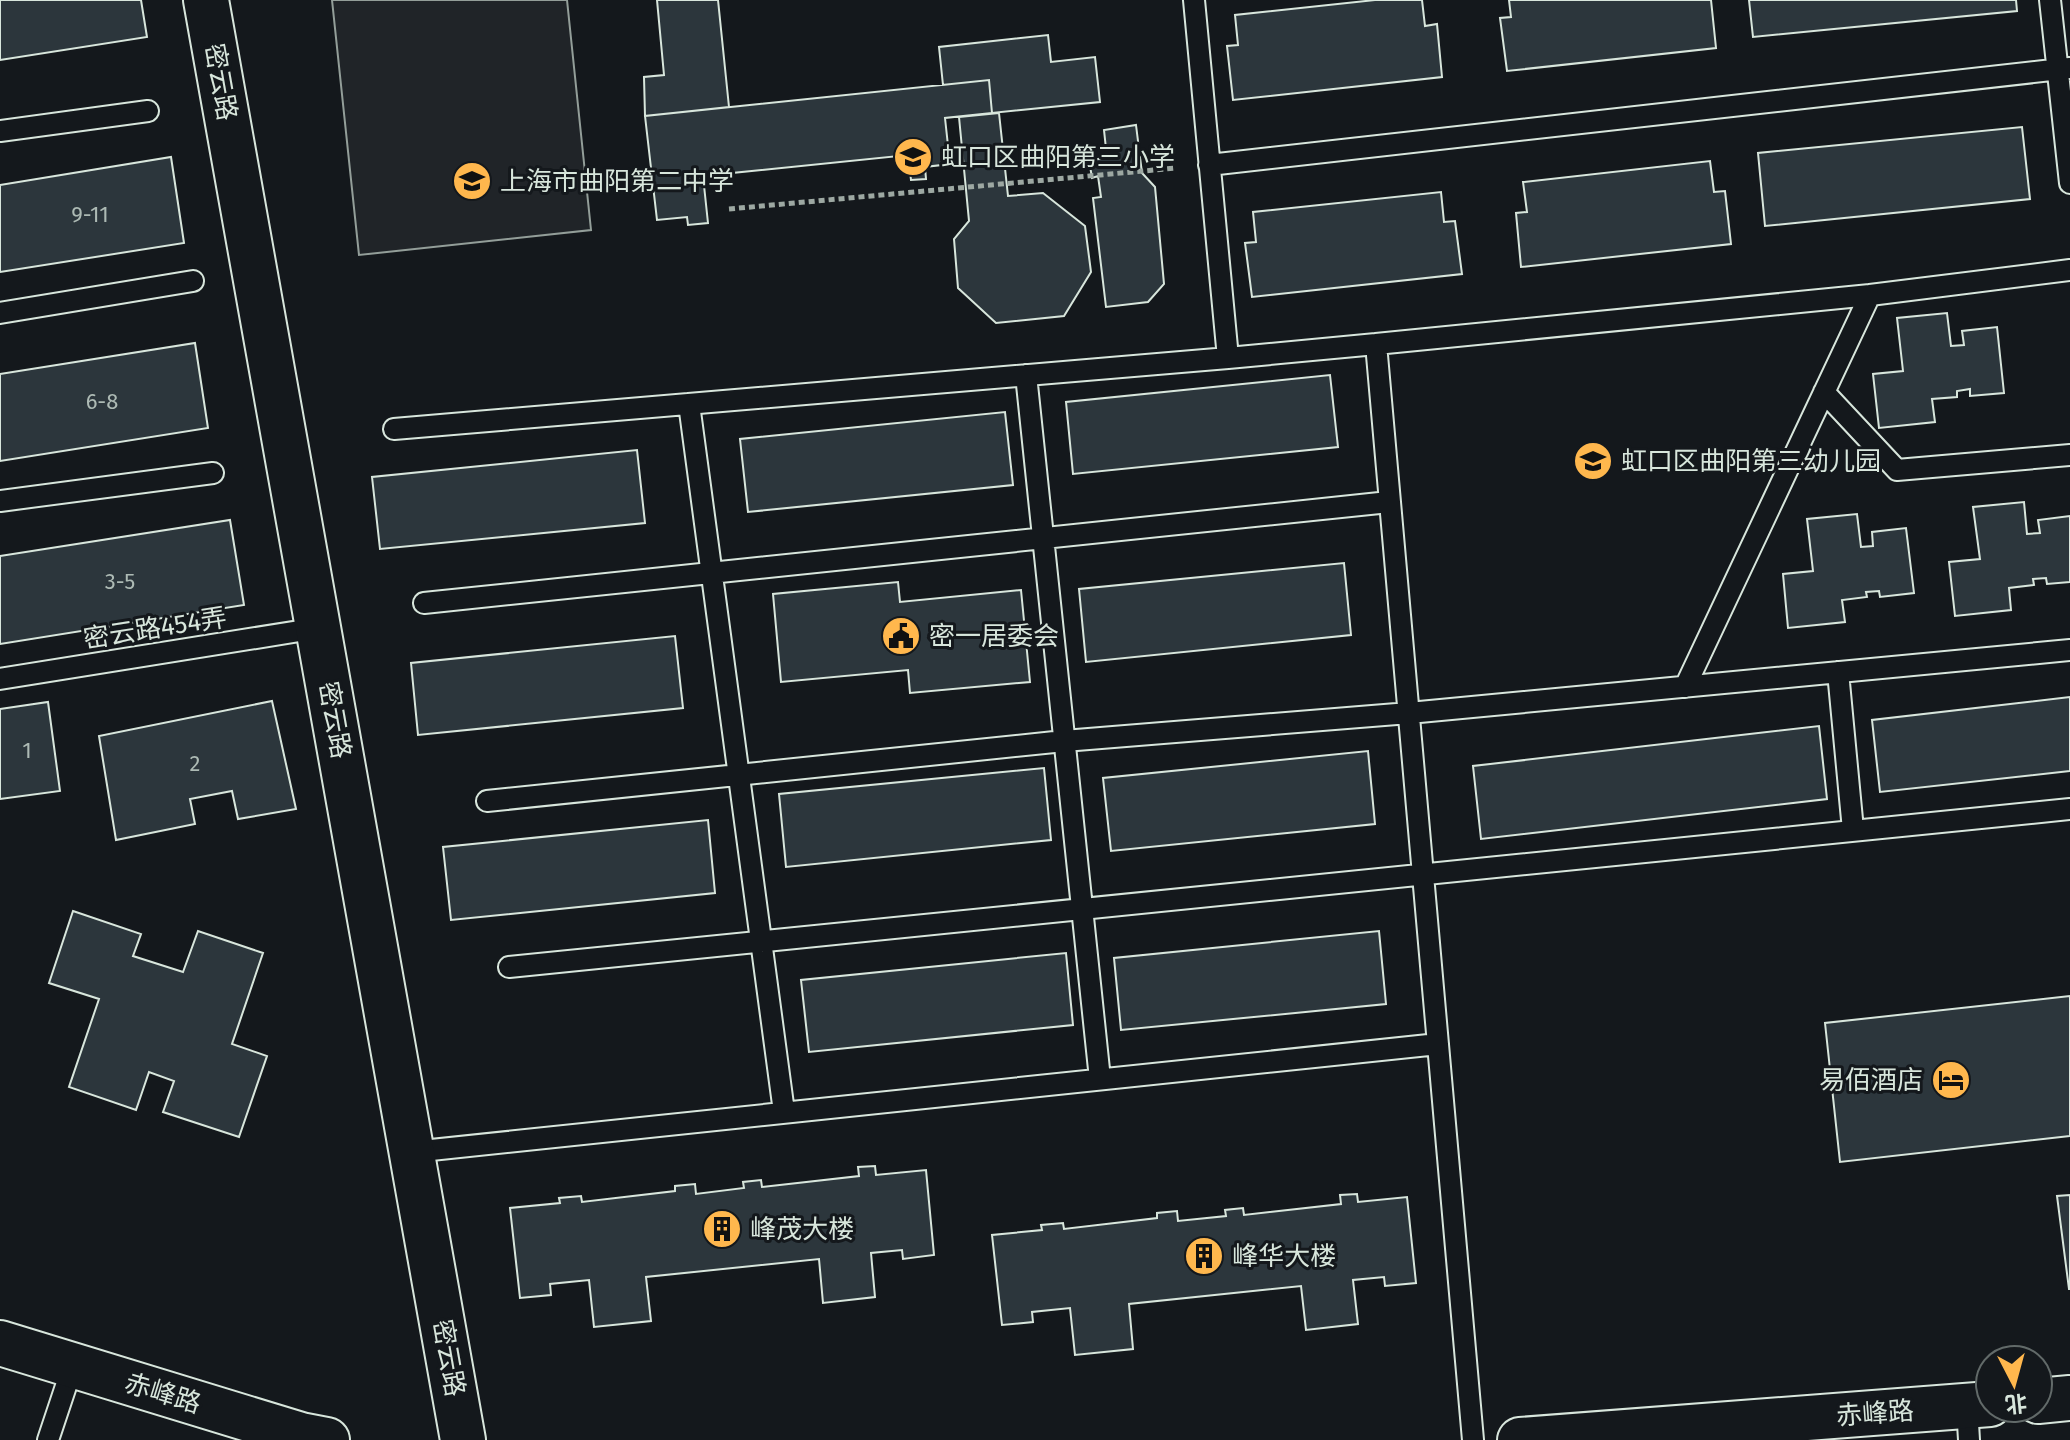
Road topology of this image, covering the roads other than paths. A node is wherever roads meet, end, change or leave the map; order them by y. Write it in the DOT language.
graph roads {
  1 [pos="206,0"];
  2 [pos="1194,0"];
  3 [pos="2050,0"];
  4 [pos="2064,69"];
  5 [pos="148,111"];
  6 [pos="0,131"];
  7 [pos="1209,165"];
  8 [pos="2070,183"];
  9 [pos="2070,270"];
  10 [pos="193,281"];
  11 [pos="1870,295"];
  12 [pos="0,313"];
  13 [pos="1376,344"];
  14 [pos="1228,358"];
  15 [pos="1026,375"];
  16 [pos="1824,392"];
  17 [pos="689,404"];
  18 [pos="394,429"];
  19 [pos="2070,455"];
  20 [pos="213,473"];
  21 [pos="0,501"];
  22 [pos="1389,502"];
  23 [pos="1043,538"];
  24 [pos="712,573"];
  25 [pos="424,603"];
  26 [pos="318,628"];
  27 [pos="2070,650"];
  28 [pos="1838,672"];
  29 [pos="0,679"];
  30 [pos="1685,687"];
  31 [pos="1409,713"];
  32 [pos="1064,741"];
  33 [pos="739,774"];
  34 [pos="487,801"];
  35 [pos="2070,809"];
  36 [pos="1853,830"];
  37 [pos="1423,872"];
  38 [pos="1082,910"];
  39 [pos="761,942"];
  40 [pos="509,967"];
  41 [pos="1438,1044"];
  42 [pos="1100,1079"];
  43 [pos="784,1112"];
  44 [pos="412,1152"];
  45 [pos="0,1343"];
  46 [pos="73,1365"];
  47 [pos="1974,1417"];
  48 [pos="48,1440"];
  49 [pos="327,1440"];
  50 [pos="463,1440"];
  51 [pos="1473,1440"];
  52 [pos="1520,1440"];
  1 -- 26 [label="street, 密云路"];
  2 -- 7 [label="lane"];
  3 -- 4 [label="lane"];
  4 -- 7 [label="lane"];
  4 -- 8 [label="lane"];
  5 -- 6 [label="lane"];
  7 -- 14 [label="lane"];
  9 -- 11 [label="lane"];
  10 -- 12 [label="lane"];
  11 -- 13 [label="lane"];
  11 -- 16 [label="lane"];
  13 -- 14 [label="lane"];
  13 -- 22 [label="lane"];
  14 -- 15 [label="lane"];
  15 -- 17 [label="lane"];
  15 -- 23 [label="lane"];
  16 -- 19 [label="lane"];
  16 -- 30 [label="lane"];
  17 -- 18 [label="lane"];
  17 -- 24 [label="lane"];
  20 -- 21 [label="lane"];
  22 -- 23 [label="lane"];
  22 -- 31 [label="lane"];
  23 -- 24 [label="lane"];
  23 -- 32 [label="lane"];
  24 -- 25 [label="lane"];
  24 -- 33 [label="lane"];
  26 -- 29 [label="lane, 密云路454弄"];
  26 -- 44 [label="street, 密云路"];
  27 -- 28 [label="lane"];
  28 -- 30 [label="lane"];
  28 -- 36 [label="lane"];
  30 -- 31 [label="lane"];
  31 -- 32 [label="lane"];
  31 -- 37 [label="lane"];
  32 -- 33 [label="lane"];
  32 -- 38 [label="lane"];
  33 -- 34 [label="lane"];
  33 -- 39 [label="lane"];
  35 -- 36 [label="lane"];
  36 -- 37 [label="lane"];
  37 -- 38 [label="lane"];
  37 -- 41 [label="lane"];
  38 -- 39 [label="lane"];
  38 -- 42 [label="lane"];
  39 -- 40 [label="lane"];
  39 -- 43 [label="lane"];
  41 -- 42 [label="lane"];
  41 -- 51 [label="lane"];
  42 -- 43 [label="lane"];
  43 -- 44 [label="lane"];
  44 -- 50 [label="street, 密云路"];
  45 -- 46 [label="street, 赤峰路"];
  46 -- 48 [label="lane"];
  46 -- 49 [label="street, 赤峰路"];
  47 -- 52 [label="street, 赤峰路"];
}
